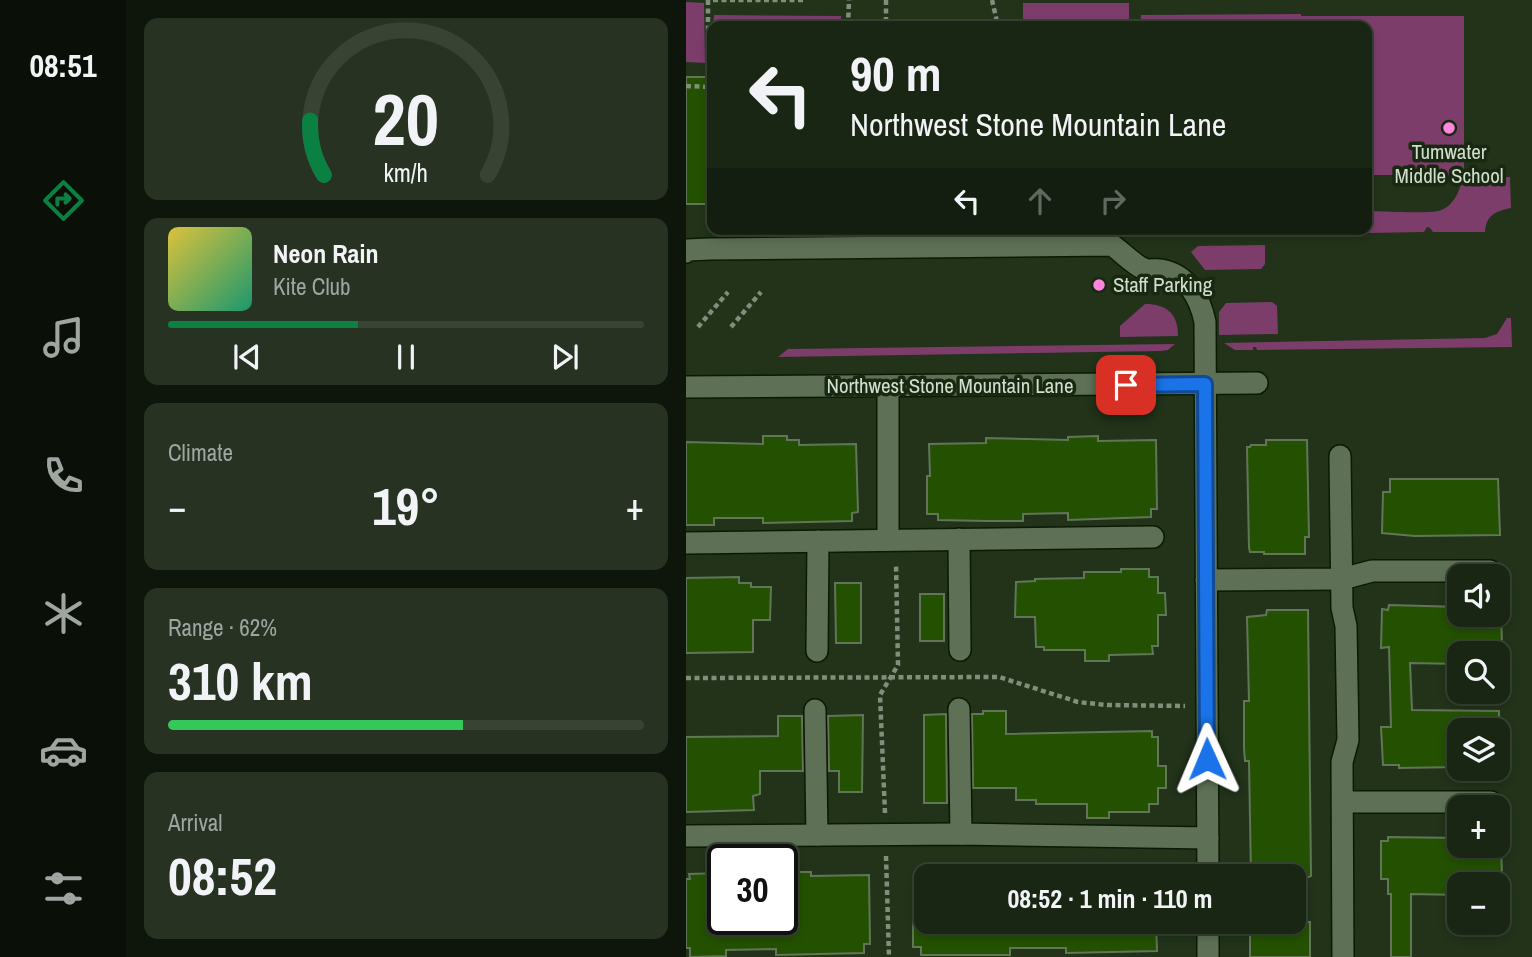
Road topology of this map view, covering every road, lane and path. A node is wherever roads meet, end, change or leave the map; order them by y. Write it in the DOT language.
graph roads {
  1 [pos="711,0"];
  2 [pos="804,0"];
  3 [pos="849,0"];
  4 [pos="886,0"];
  5 [pos="992,0"];
  6 [pos="711,21"];
  7 [pos="849,21"];
  8 [pos="886,21"];
  9 [pos="997,21"];
  10 [pos="686,86"];
  11 [pos="707,87"];
  12 [pos="686,252"];
  13 [pos="728,292"];
  14 [pos="761,292"];
  15 [pos="698,327"];
  16 [pos="731,327"];
  17 [pos="1256,383"];
  18 [pos="1205,384"];
  19 [pos="888,386"];
  20 [pos="686,387"];
  21 [pos="1340,456"];
  22 [pos="1153,537"];
  23 [pos="959,539"];
  24 [pos="888,540"];
  25 [pos="818,541"];
  26 [pos="686,543"];
  27 [pos="1447,571"];
  28 [pos="1342,579"];
  29 [pos="1206,580"];
  30 [pos="960,650"];
  31 [pos="817,651"];
  32 [pos="959,709"];
  33 [pos="815,710"];
  34 [pos="1343,802"];
  35 [pos="1447,802"];
  36 [pos="961,834"];
  37 [pos="817,835"];
  38 [pos="886,835"];
  39 [pos="686,836"];
  40 [pos="1208,838"];
  41 [pos="1208,864"];
  42 [pos="1208,934"];
  43 [pos="889,957"];
  44 [pos="1208,957"];
  45 [pos="1343,957"];
  1 -- 2 [label="path"];
  1 -- 6 [label="path"];
  3 -- 7 [label="path"];
  4 -- 8 [label="path"];
  5 -- 9 [label="path"];
  10 -- 11 [label="path"];
  12 -- 18 [label="street"];
  13 -- 15 [label="path"];
  14 -- 16 [label="path"];
  17 -- 18 [label="street, Northwest Stone Mountain Lane"];
  18 -- 19 [label="street, Northwest Stone Mountain Lane"];
  18 -- 29 [label="street"];
  19 -- 20 [label="street, Northwest Stone Mountain Lane"];
  19 -- 24 [label="street"];
  21 -- 28 [label="street"];
  22 -- 23 [label="street"];
  23 -- 24 [label="street"];
  23 -- 30 [label="street"];
  24 -- 25 [label="street"];
  24 -- 38 [label="path"];
  25 -- 26 [label="street"];
  25 -- 31 [label="street"];
  27 -- 28 [label="street"];
  28 -- 29 [label="street"];
  28 -- 34 [label="street"];
  29 -- 40 [label="street"];
  32 -- 36 [label="street"];
  33 -- 37 [label="street"];
  34 -- 35 [label="street"];
  34 -- 45 [label="street"];
  36 -- 38 [label="street"];
  36 -- 40 [label="street"];
  37 -- 38 [label="street"];
  37 -- 39 [label="street"];
  38 -- 43 [label="path"];
  40 -- 41 [label="street"];
  42 -- 44 [label="street"];
}
